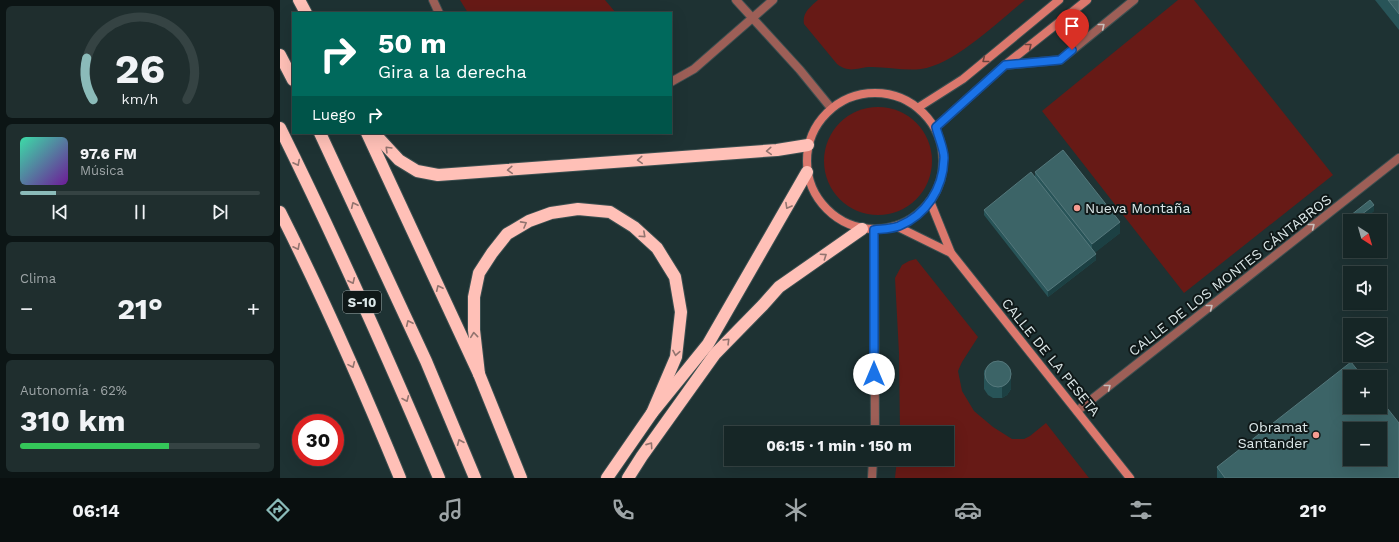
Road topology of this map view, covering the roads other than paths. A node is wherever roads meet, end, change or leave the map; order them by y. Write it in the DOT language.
graph roads {
  1 [pos="299,0"];
  2 [pos="433,0"];
  3 [pos="736,0"];
  4 [pos="773,0"];
  5 [pos="1059,0"];
  6 [pos="1087,0"];
  7 [pos="1134,0"];
  8 [pos="305,12"];
  9 [pos="439,12"];
  10 [pos="752,19"];
  11 [pos="280,55"];
  12 [pos="1005,65"];
  13 [pos="292,78"];
  14 [pos="672,81"];
  15 [pos="919,107"];
  16 [pos="831,108"];
  17 [pos="936,127"];
  18 [pos="280,128"];
  19 [pos="320,134"];
  20 [pos="366,134"];
  21 [pos="375,134"];
  22 [pos="808,145"];
  23 [pos="1399,158"];
  24 [pos="807,172"];
  25 [pos="930,201"];
  26 [pos="280,212"];
  27 [pos="898,227"];
  28 [pos="868,230"];
  29 [pos="951,253"];
  30 [pos="479,374"];
  31 [pos="1077,411"];
  32 [pos="652,413"];
  33 [pos="875,426"];
  34 [pos="873,466"];
  35 [pos="400,478"];
  36 [pos="439,478"];
  37 [pos="475,478"];
  38 [pos="521,478"];
  39 [pos="607,478"];
  40 [pos="628,478"];
  41 [pos="872,478"];
  42 [pos="1130,478"];
  1 -- 8 [label="highway"];
  2 -- 9 [label="street"];
  3 -- 10 [label="street"];
  4 -- 10 [label="street"];
  5 -- 15 [label="main road, one-way"];
  12 -- 6 [label="main road, one-way"];
  12 -- 7 [label="street, one-way"];
  10 -- 14 [label="street"];
  10 -- 16 [label="street"];
  11 -- 13 [label="highway"];
  12 -- 17 [label="main road"];
  15 -- 16 [label="main road"];
  15 -- 17 [label="main road"];
  16 -- 22 [label="main road"];
  17 -- 25 [label="main road"];
  18 -- 36 [label="highway, S-10, one-way"];
  37 -- 19 [label="highway, S-10, one-way"];
  30 -- 20 [label="highway, one-way"];
  22 -- 21 [label="highway, one-way"];
  22 -- 24 [label="main road"];
  31 -- 23 [label="street, CALLE DE LOS MONTES CÁNTABROS, one-way"];
  24 -- 28 [label="main road"];
  24 -- 32 [label="highway, one-way"];
  25 -- 27 [label="main road"];
  25 -- 29 [label="main road, CALLE DE LA PESETA"];
  26 -- 35 [label="highway, one-way"];
  27 -- 28 [label="main road"];
  27 -- 29 [label="main road, CALLE DE LA PESETA"];
  28 -- 33 [label="street"];
  40 -- 28 [label="highway, one-way"];
  29 -- 31 [label="main road, CALLE DE LA PESETA"];
  30 -- 32 [label="highway, one-way"];
  30 -- 38 [label="highway"];
  31 -- 42 [label="main road, CALLE DE LA PESETA"];
  32 -- 39 [label="highway"];
  34 -- 41 [label="street"];
}
